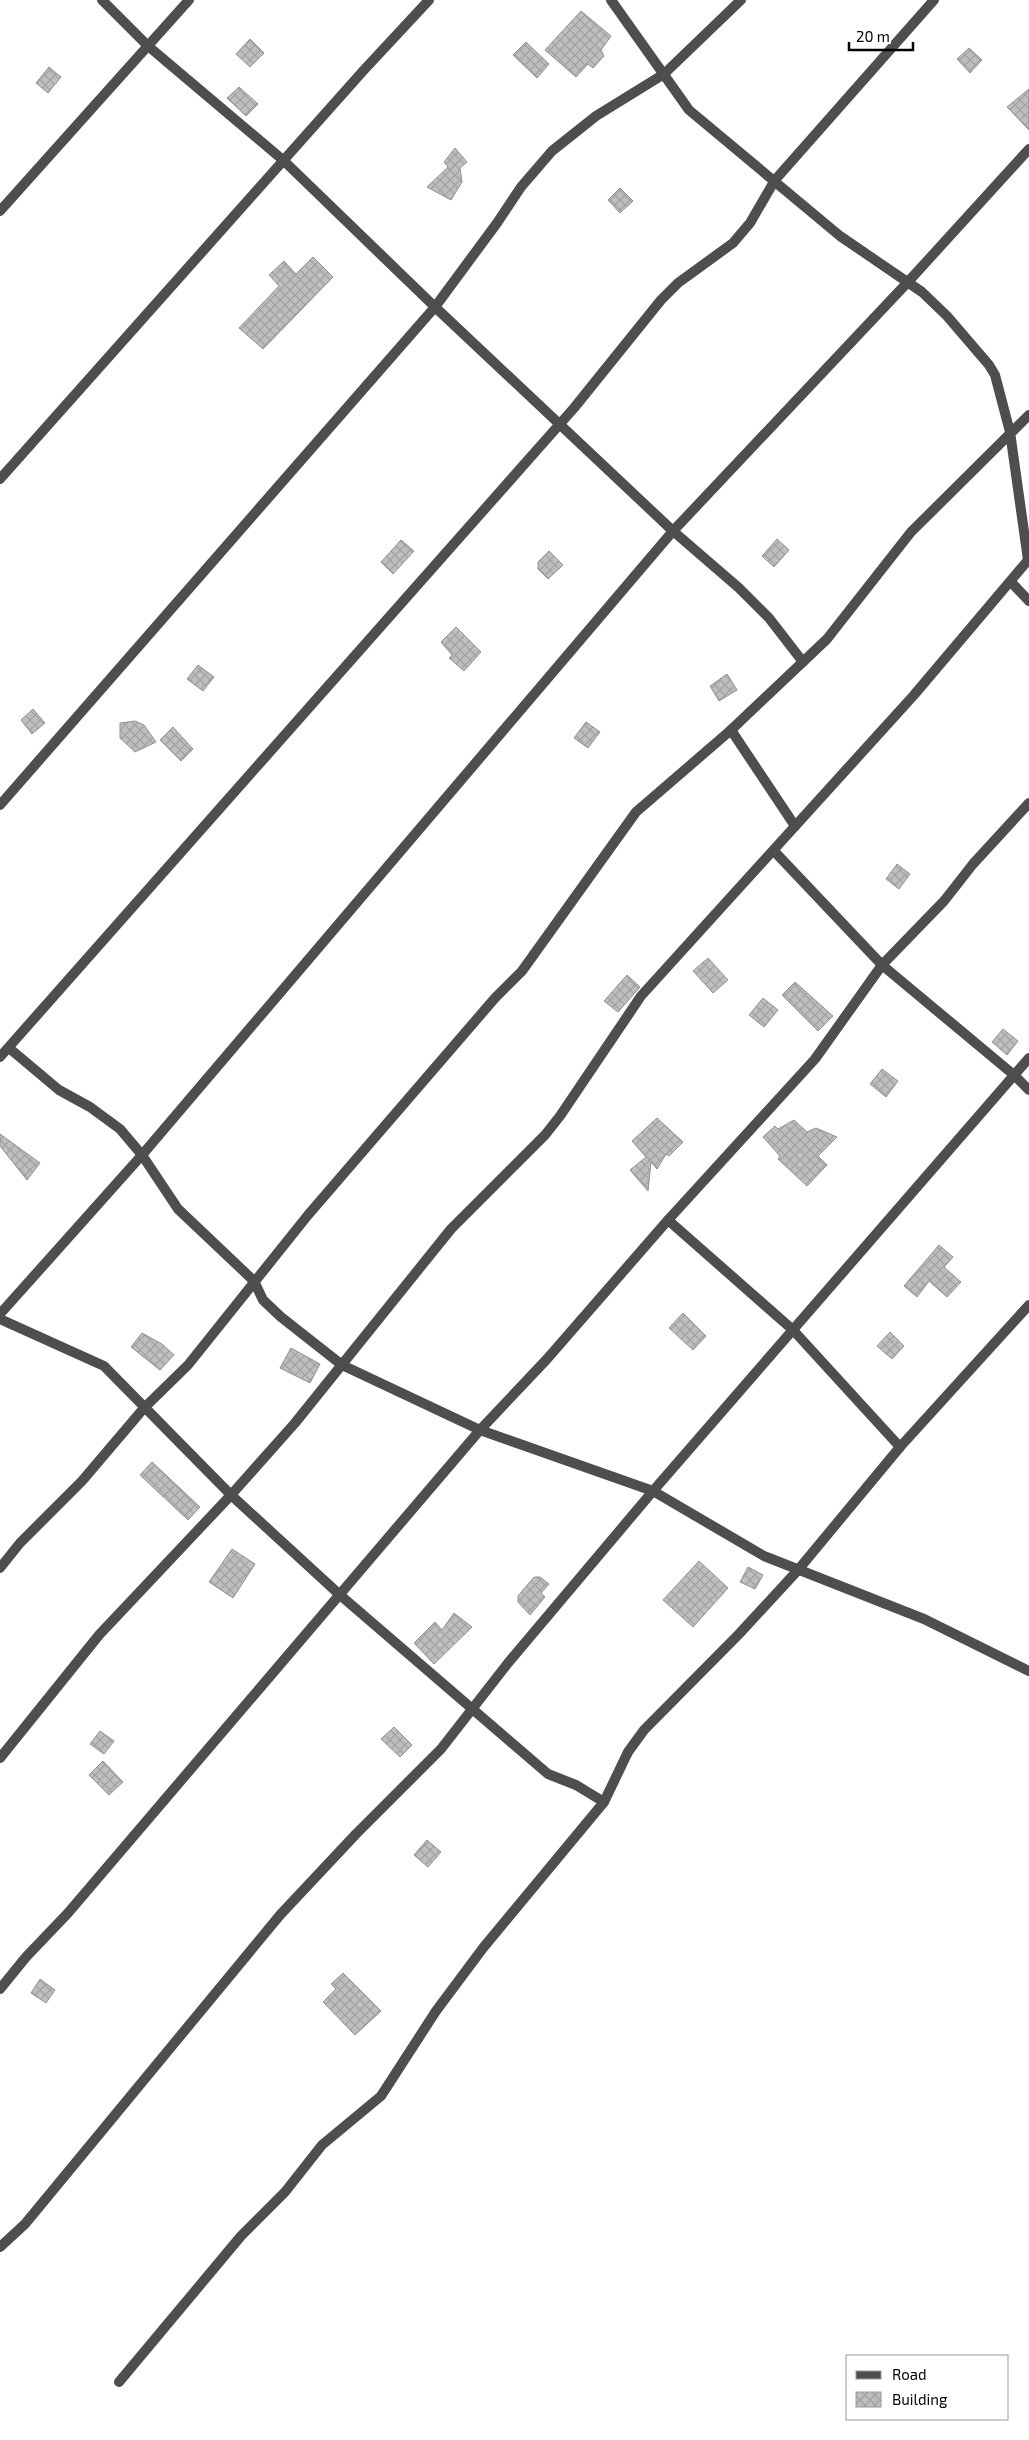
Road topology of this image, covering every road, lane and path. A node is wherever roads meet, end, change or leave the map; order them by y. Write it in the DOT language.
graph roads {
  1 [pos="102,0"];
  2 [pos="189,0"];
  3 [pos="429,0"];
  4 [pos="611,0"];
  5 [pos="741,0"];
  6 [pos="934,0"];
  7 [pos="148,46"];
  8 [pos="664,74"];
  9 [pos="1029,149"];
  10 [pos="283,160"];
  11 [pos="775,180"];
  12 [pos="0,211"];
  13 [pos="907,283"];
  14 [pos="435,306"];
  15 [pos="1029,415"];
  16 [pos="559,424"];
  17 [pos="1010,432"];
  18 [pos="0,479"];
  19 [pos="673,531"];
  20 [pos="1028,560"];
  21 [pos="1011,582"];
  22 [pos="1029,601"];
  23 [pos="803,662"];
  24 [pos="731,730"];
  25 [pos="1029,803"];
  26 [pos="0,805"];
  27 [pos="795,826"];
  28 [pos="774,851"];
  29 [pos="882,965"];
  30 [pos="9,1048"];
  31 [pos="0,1057"];
  32 [pos="1029,1058"];
  33 [pos="1014,1075"];
  34 [pos="1029,1090"];
  35 [pos="142,1155"];
  36 [pos="668,1220"];
  37 [pos="254,1281"];
  38 [pos="1029,1305"];
  39 [pos="0,1314"];
  40 [pos="0,1319"];
  41 [pos="793,1330"];
  42 [pos="342,1365"];
  43 [pos="144,1408"];
  44 [pos="480,1430"];
  45 [pos="900,1447"];
  46 [pos="653,1491"];
  47 [pos="231,1495"];
  48 [pos="0,1568"];
  49 [pos="798,1570"];
  50 [pos="340,1595"];
  51 [pos="1029,1671"];
  52 [pos="472,1710"];
  53 [pos="0,1758"];
  54 [pos="604,1802"];
  55 [pos="0,1989"];
  56 [pos="0,2247"];
  57 [pos="119,2382"];
  1 -- 7 [label="street"];
  2 -- 7 [label="street"];
  3 -- 10 [label="street"];
  4 -- 8 [label="street"];
  5 -- 8 [label="street"];
  6 -- 11 [label="street"];
  7 -- 10 [label="street"];
  7 -- 12 [label="street"];
  8 -- 11 [label="street"];
  8 -- 14 [label="street"];
  9 -- 13 [label="street"];
  10 -- 14 [label="street"];
  10 -- 18 [label="street"];
  11 -- 13 [label="street"];
  11 -- 16 [label="street"];
  13 -- 17 [label="street"];
  13 -- 19 [label="street"];
  14 -- 16 [label="street"];
  14 -- 26 [label="street"];
  15 -- 17 [label="street"];
  16 -- 19 [label="street"];
  16 -- 30 [label="street"];
  17 -- 20 [label="street"];
  17 -- 23 [label="street"];
  19 -- 23 [label="street"];
  19 -- 35 [label="street"];
  20 -- 21 [label="street"];
  21 -- 22 [label="street"];
  21 -- 27 [label="street"];
  23 -- 24 [label="street"];
  24 -- 27 [label="street"];
  24 -- 37 [label="street"];
  25 -- 29 [label="street"];
  27 -- 28 [label="street"];
  28 -- 29 [label="street"];
  28 -- 42 [label="street"];
  29 -- 33 [label="street"];
  29 -- 36 [label="street"];
  30 -- 31 [label="street"];
  30 -- 35 [label="street"];
  32 -- 33 [label="street"];
  33 -- 34 [label="street"];
  33 -- 41 [label="street"];
  35 -- 37 [label="street"];
  35 -- 39 [label="street"];
  36 -- 41 [label="street"];
  36 -- 44 [label="street"];
  37 -- 42 [label="street"];
  37 -- 43 [label="street"];
  38 -- 45 [label="street"];
  40 -- 43 [label="street"];
  41 -- 45 [label="street"];
  41 -- 46 [label="street"];
  42 -- 44 [label="street"];
  42 -- 47 [label="street"];
  43 -- 47 [label="street"];
  43 -- 48 [label="street"];
  44 -- 46 [label="street"];
  44 -- 50 [label="street"];
  45 -- 49 [label="street"];
  46 -- 49 [label="street"];
  46 -- 52 [label="street"];
  47 -- 50 [label="street"];
  47 -- 53 [label="street"];
  49 -- 51 [label="street"];
  49 -- 54 [label="street"];
  50 -- 52 [label="street"];
  50 -- 55 [label="street"];
  52 -- 54 [label="street"];
  52 -- 56 [label="street"];
  54 -- 57 [label="street"];
}
